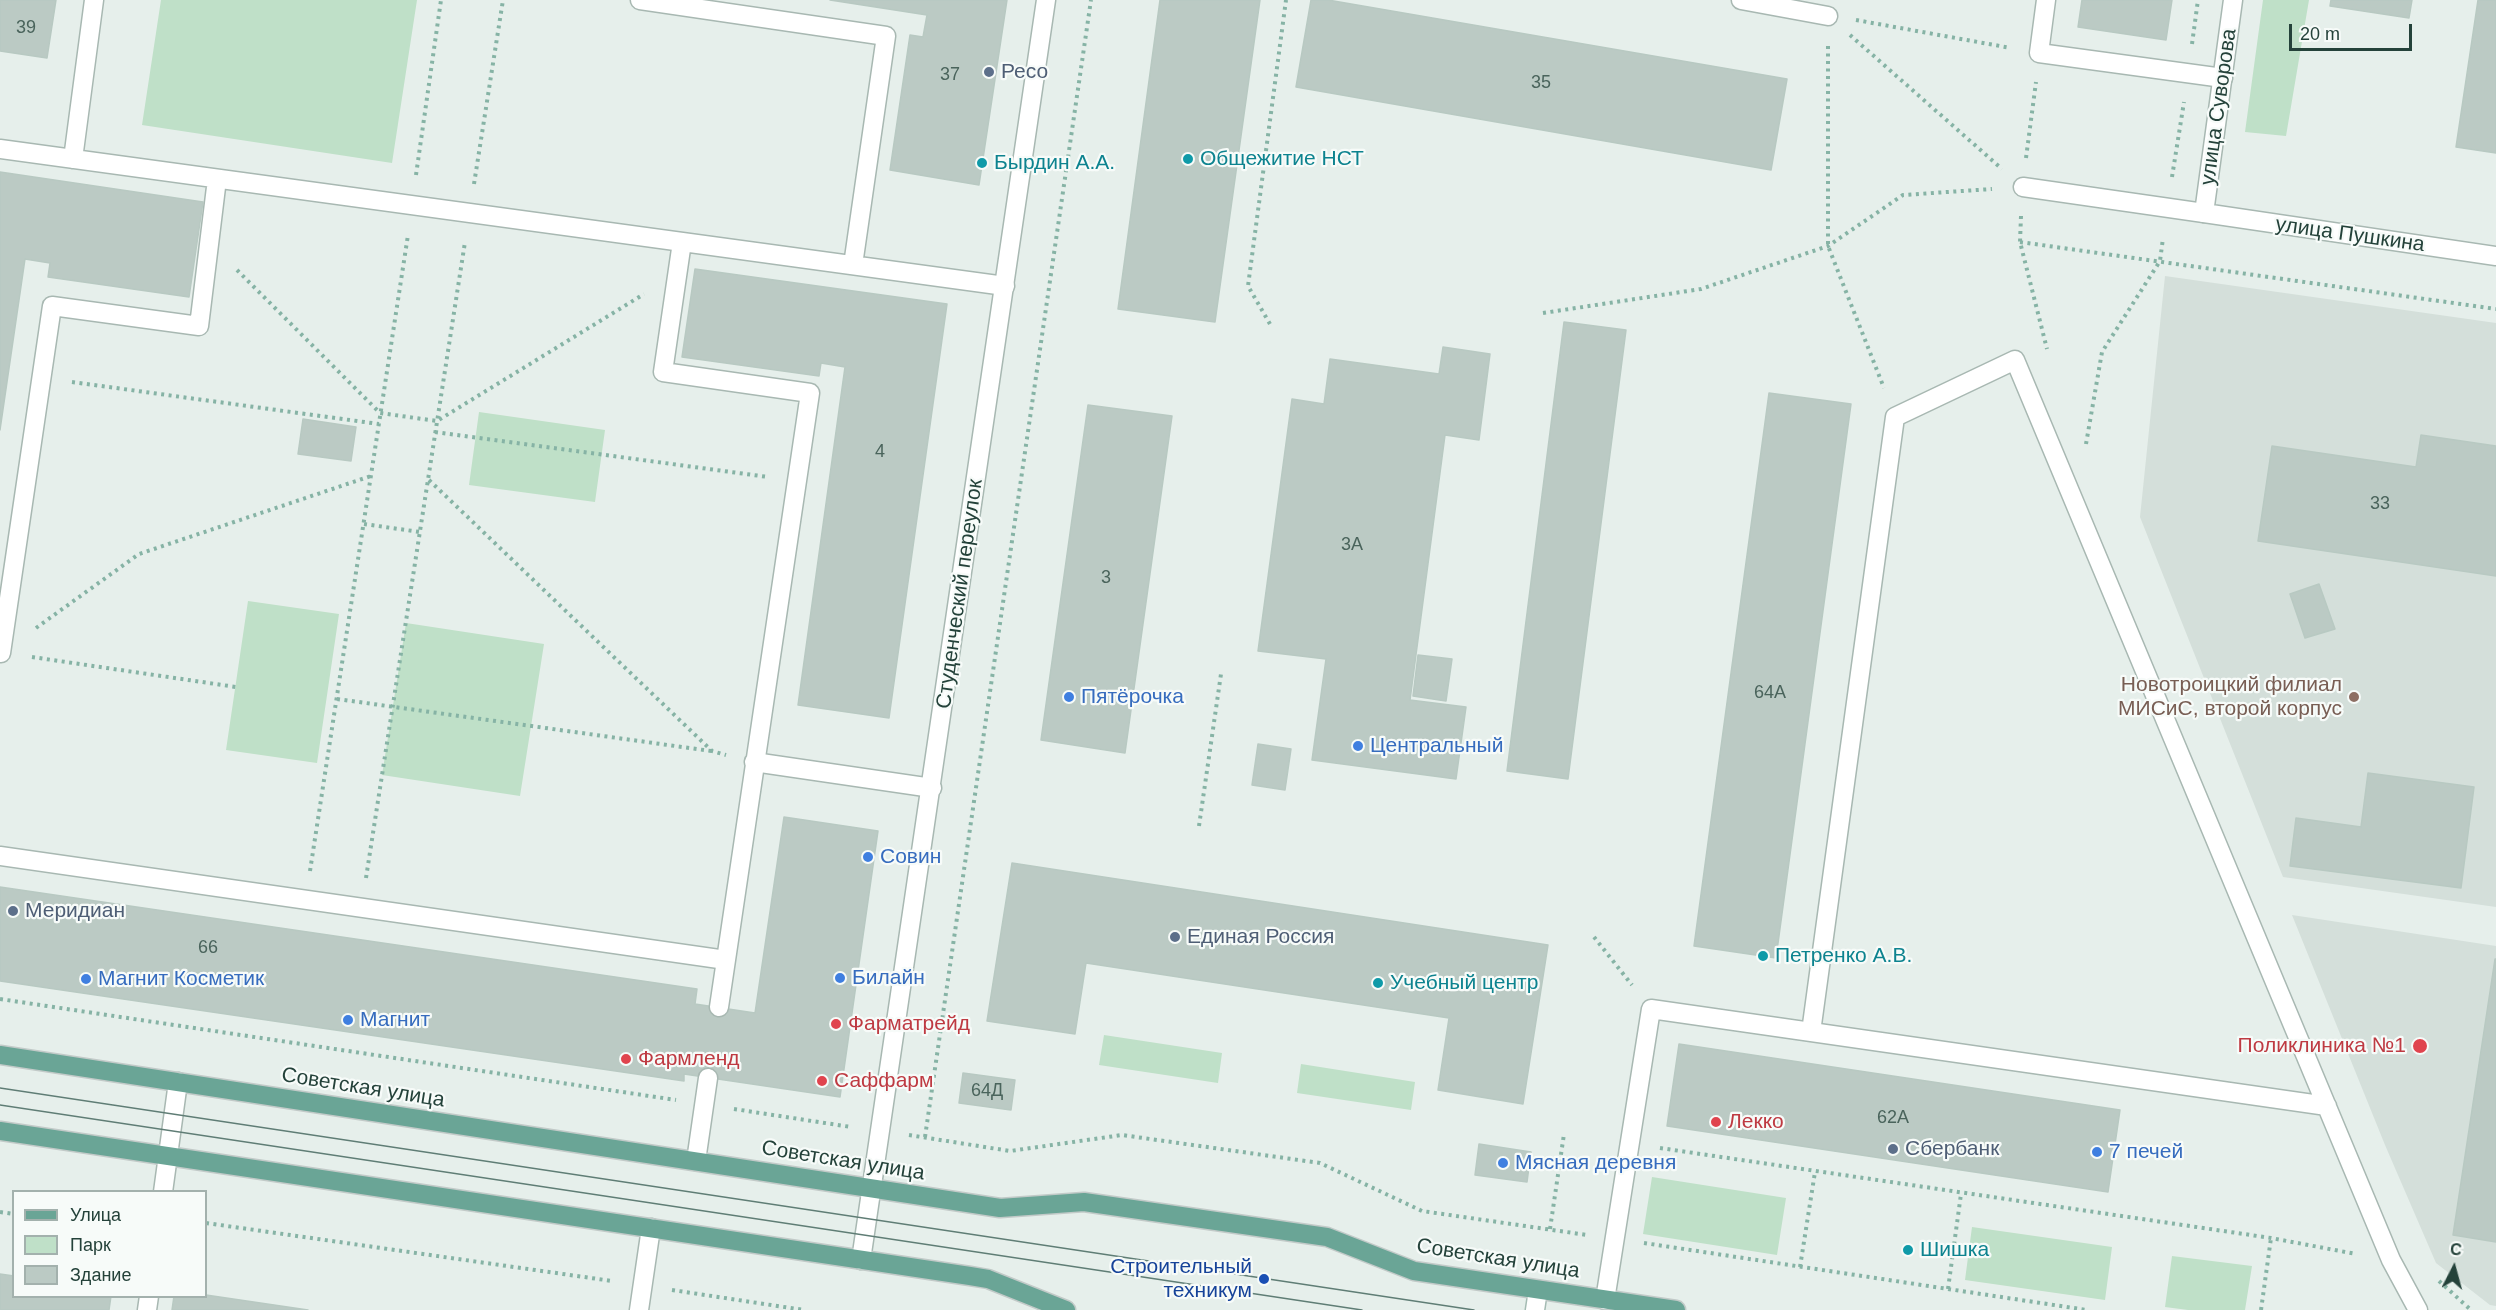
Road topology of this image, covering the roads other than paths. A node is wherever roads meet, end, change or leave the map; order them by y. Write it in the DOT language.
graph roads {
  1 [pos="94,0"];
  2 [pos="640,0"];
  3 [pos="1046,0"];
  4 [pos="1741,0"];
  5 [pos="2046,0"];
  6 [pos="2234,0"];
  7 [pos="1828,16"];
  8 [pos="2223,78"];
  9 [pos="0,149"];
  10 [pos="73,159"];
  11 [pos="217,179"];
  12 [pos="2023,187"];
  13 [pos="2204,213"];
  14 [pos="682,242"];
  15 [pos="2496,256"];
  16 [pos="853,265"];
  17 [pos="1005,286"];
  18 [pos="0,656"];
  19 [pos="753,762"];
  20 [pos="932,788"];
  21 [pos="0,856"];
  22 [pos="726,960"];
  23 [pos="719,1007"];
  24 [pos="1811,1032"];
  25 [pos="0,1055"];
  26 [pos="708,1078"];
  27 [pos="178,1082"];
  28 [pos="2327,1106"];
  29 [pos="0,1131"];
  30 [pos="168,1156"];
  31 [pos="696,1161"];
  32 [pos="872,1188"];
  33 [pos="163,1190"];
  34 [pos="651,1228"];
  35 [pos="861,1260"];
  36 [pos="1538,1290"];
  37 [pos="1605,1300"];
  38 [pos="639,1310"];
  39 [pos="1066,1310"];
  40 [pos="1535,1310"];
  41 [pos="1676,1310"];
  42 [pos="2418,1310"];
  1 -- 10 [label="street"];
  2 -- 16 [label="street"];
  3 -- 17 [label="street, Студенческий переулок"];
  4 -- 7 [label="street"];
  5 -- 8 [label="street"];
  6 -- 8 [label="street, улица Суворова"];
  8 -- 13 [label="street, улица Суворова"];
  9 -- 10 [label="street"];
  10 -- 11 [label="street"];
  11 -- 14 [label="street"];
  11 -- 18 [label="street"];
  12 -- 13 [label="street, улица Пушкина"];
  13 -- 15 [label="street, улица Пушкина"];
  14 -- 16 [label="street"];
  14 -- 19 [label="street"];
  16 -- 17 [label="street"];
  17 -- 20 [label="street, Студенческий переулок"];
  19 -- 20 [label="street"];
  19 -- 22 [label="street"];
  20 -- 32 [label="street, Студенческий переулок"];
  21 -- 22 [label="street"];
  22 -- 23 [label="street"];
  24 -- 28 [label="street"];
  24 -- 28 [label="street"];
  24 -- 37 [label="street"];
  25 -- 27 [label="main road, Советская улица"];
  26 -- 31 [label="street"];
  27 -- 30 [label="street"];
  27 -- 31 [label="main road, Советская улица"];
  28 -- 42 [label="street"];
  29 -- 30 [label="main road"];
  30 -- 33 [label="street"];
  30 -- 34 [label="main road"];
  31 -- 32 [label="main road, Советская улица"];
  32 -- 35 [label="street, Студенческий переулок"];
  32 -- 36 [label="main road, Советская улица"];
  34 -- 35 [label="main road"];
  34 -- 38 [label="street"];
  35 -- 39 [label="main road"];
  36 -- 37 [label="main road, Советская улица"];
  36 -- 40 [label="street"];
  37 -- 41 [label="main road, Советская улица"];
}
